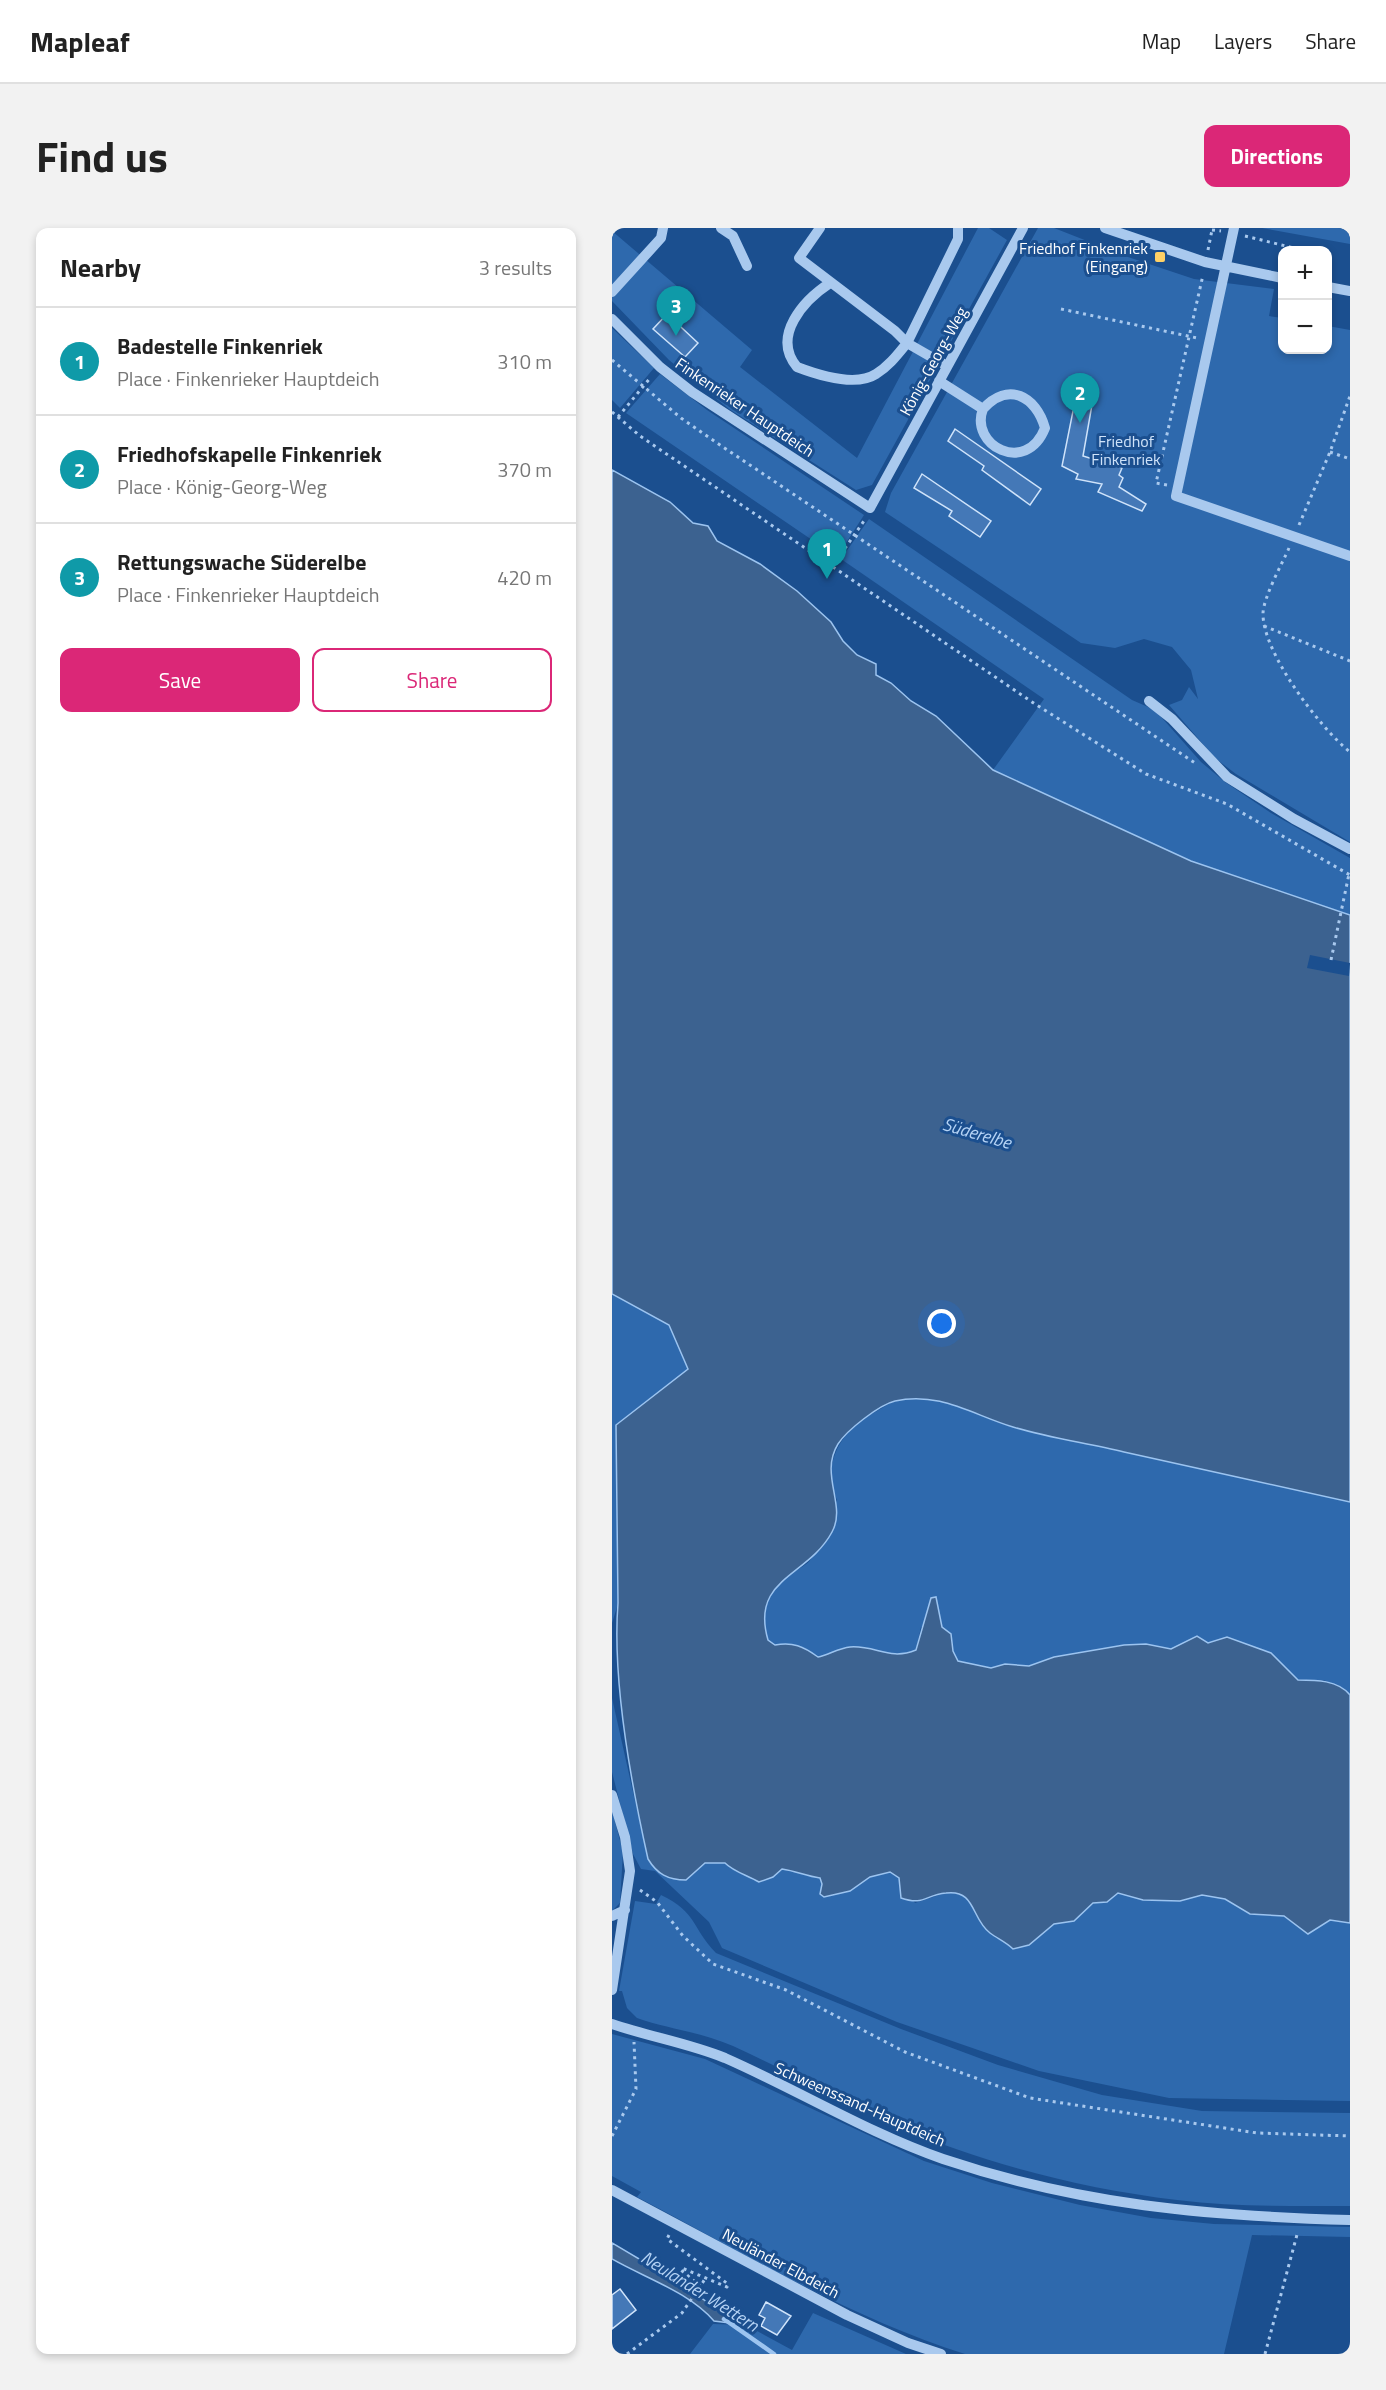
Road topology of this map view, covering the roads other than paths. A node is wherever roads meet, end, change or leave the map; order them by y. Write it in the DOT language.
graph roads {
  1 [pos="663,228"];
  2 [pos="721,228"];
  3 [pos="820,228"];
  4 [pos="958,228"];
  5 [pos="1023,228"];
  6 [pos="1105,228"];
  7 [pos="1233,231"];
  8 [pos="747,266"];
  9 [pos="1226,267"];
  10 [pos="1278,277"];
  11 [pos="830,283"];
  12 [pos="1332,288"];
  13 [pos="1350,291"];
  14 [pos="612,292"];
  15 [pos="612,319"];
  16 [pos="907,343"];
  17 [pos="947,366"];
  18 [pos="939,381"];
  19 [pos="983,409"];
  20 [pos="868,512"];
  21 [pos="1350,556"];
  22 [pos="1149,701"];
  23 [pos="1350,849"];
  24 [pos="612,1795"];
  25 [pos="625,1910"];
  26 [pos="612,1916"];
  27 [pos="612,1990"];
  28 [pos="612,2024"];
  29 [pos="612,2190"];
  30 [pos="1350,2220"];
  31 [pos="941,2354"];
  1 -- 14 [label="street"];
  2 -- 8 [label="street"];
  3 -- 11 [label="street"];
  4 -- 16 [label="street"];
  5 -- 17 [label="street, König-Georg-Weg"];
  6 -- 9 [label="street"];
  7 -- 9 [label="street"];
  9 -- 10 [label="street"];
  9 -- 21 [label="street"];
  11 -- 16 [label="street"];
  11 -- 16 [label="street"];
  12 -- 13 [label="street"];
  15 -- 20 [label="street, Finkenrieker Hauptdeich"];
  16 -- 17 [label="street"];
  17 -- 18 [label="street, König-Georg-Weg"];
  18 -- 19 [label="street"];
  18 -- 20 [label="street, König-Georg-Weg"];
  19 -- 19 [label="street"];
  22 -- 23 [label="street"];
  24 -- 25 [label="street"];
  25 -- 26 [label="street"];
  25 -- 27 [label="street"];
  28 -- 30 [label="street, Schweenssand-Hauptdeich"];
  29 -- 31 [label="street, Neuländer Elbdeich"];
}
